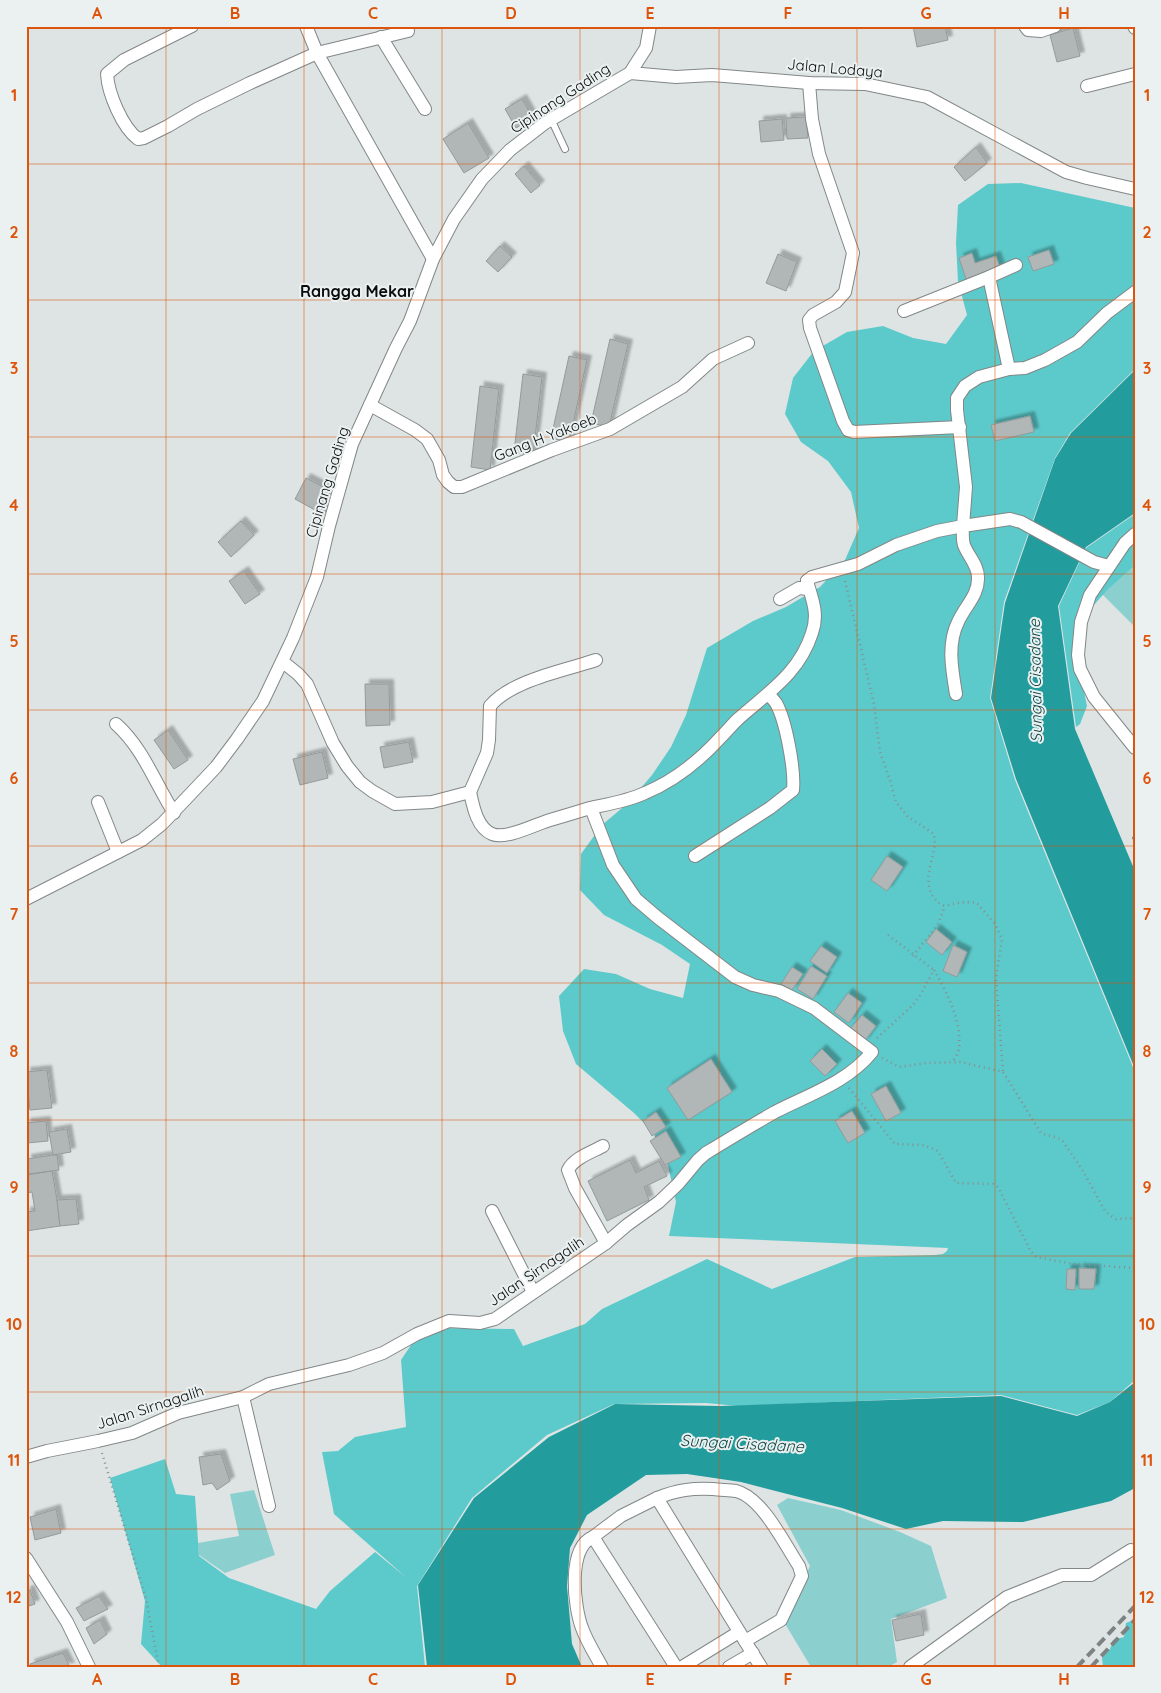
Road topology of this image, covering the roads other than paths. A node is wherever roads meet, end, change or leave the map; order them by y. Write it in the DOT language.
graph roads {
  1 [pos="192,26"];
  2 [pos="306,26"];
  3 [pos="650,26"];
  4 [pos="1025,26"];
  5 [pos="1054,26"];
  6 [pos="408,30"];
  7 [pos="381,37"];
  8 [pos="317,53"];
  9 [pos="630,73"];
  10 [pos="1135,74"];
  11 [pos="809,83"];
  12 [pos="1087,86"];
  13 [pos="425,109"];
  14 [pos="551,120"];
  15 [pos="564,149"];
  16 [pos="1135,189"];
  17 [pos="433,259"];
  18 [pos="1016,265"];
  19 [pos="988,278"];
  20 [pos="1135,292"];
  21 [pos="904,311"];
  22 [pos="748,343"];
  23 [pos="1009,369"];
  24 [pos="370,405"];
  25 [pos="960,427"];
  26 [pos="963,526"];
  27 [pos="1135,534"];
  28 [pos="1109,566"];
  29 [pos="807,581"];
  30 [pos="780,599"];
  31 [pos="596,660"];
  32 [pos="282,662"];
  33 [pos="956,694"];
  34 [pos="768,695"];
  35 [pos="116,724"];
  36 [pos="1135,748"];
  37 [pos="470,792"];
  38 [pos="98,802"];
  39 [pos="591,808"];
  40 [pos="174,812"];
  41 [pos="118,852"];
  42 [pos="695,856"];
  43 [pos="26,899"];
  44 [pos="604,1146"];
  45 [pos="492,1211"];
  46 [pos="606,1243"];
  47 [pos="533,1292"];
  48 [pos="243,1397"];
  49 [pos="26,1457"];
  50 [pos="657,1498"];
  51 [pos="269,1506"];
  52 [pos="593,1536"];
  53 [pos="1131,1550"];
  54 [pos="26,1558"];
  55 [pos="742,1637"];
  56 [pos="753,1653"];
  57 [pos="89,1667"];
  58 [pos="602,1667"];
  59 [pos="676,1667"];
  60 [pos="682,1667"];
  61 [pos="729,1667"];
  62 [pos="761,1667"];
  63 [pos="910,1667"];
  1 -- 8 [label="street"];
  2 -- 8 [label="street"];
  3 -- 9 [label="street, Cipinang Gading"];
  4 -- 5 [label="street"];
  6 -- 7 [label="street"];
  7 -- 8 [label="street"];
  7 -- 13 [label="street"];
  8 -- 17 [label="street"];
  9 -- 11 [label="street, Jalan Lodaya"];
  9 -- 14 [label="street, Cipinang Gading"];
  10 -- 12 [label="street"];
  11 -- 16 [label="street, Jalan Lodaya"];
  11 -- 25 [label="street"];
  14 -- 15 [label="lane"];
  14 -- 17 [label="street, Cipinang Gading"];
  17 -- 24 [label="street, Cipinang Gading"];
  18 -- 19 [label="street"];
  19 -- 21 [label="street"];
  19 -- 23 [label="street"];
  20 -- 23 [label="street"];
  22 -- 24 [label="street, Gang H Yakoeb"];
  23 -- 25 [label="street"];
  24 -- 32 [label="street, Cipinang Gading"];
  25 -- 26 [label="street"];
  26 -- 28 [label="street"];
  26 -- 29 [label="street"];
  26 -- 33 [label="street"];
  27 -- 28 [label="street"];
  28 -- 36 [label="street"];
  29 -- 30 [label="street"];
  29 -- 34 [label="street"];
  31 -- 37 [label="street"];
  32 -- 37 [label="street"];
  32 -- 40 [label="street, Cipinang Gading"];
  34 -- 39 [label="street"];
  34 -- 42 [label="street"];
  35 -- 40 [label="street"];
  37 -- 39 [label="street"];
  38 -- 41 [label="street"];
  39 -- 46 [label="street, Jalan Sirnagalih"];
  40 -- 41 [label="street, Cipinang Gading"];
  41 -- 43 [label="street, Cipinang Gading"];
  44 -- 46 [label="street"];
  45 -- 47 [label="street"];
  46 -- 47 [label="street, Jalan Sirnagalih"];
  47 -- 48 [label="street, Jalan Sirnagalih"];
  48 -- 49 [label="street, Jalan Sirnagalih"];
  48 -- 51 [label="street"];
  50 -- 52 [label="street"];
  50 -- 55 [label="street"];
  50 -- 55 [label="street"];
  52 -- 58 [label="street"];
  52 -- 59 [label="street"];
  53 -- 63 [label="street"];
  54 -- 57 [label="street"];
  55 -- 56 [label="street"];
  55 -- 60 [label="street"];
  56 -- 61 [label="street"];
  56 -- 62 [label="street"];
}
